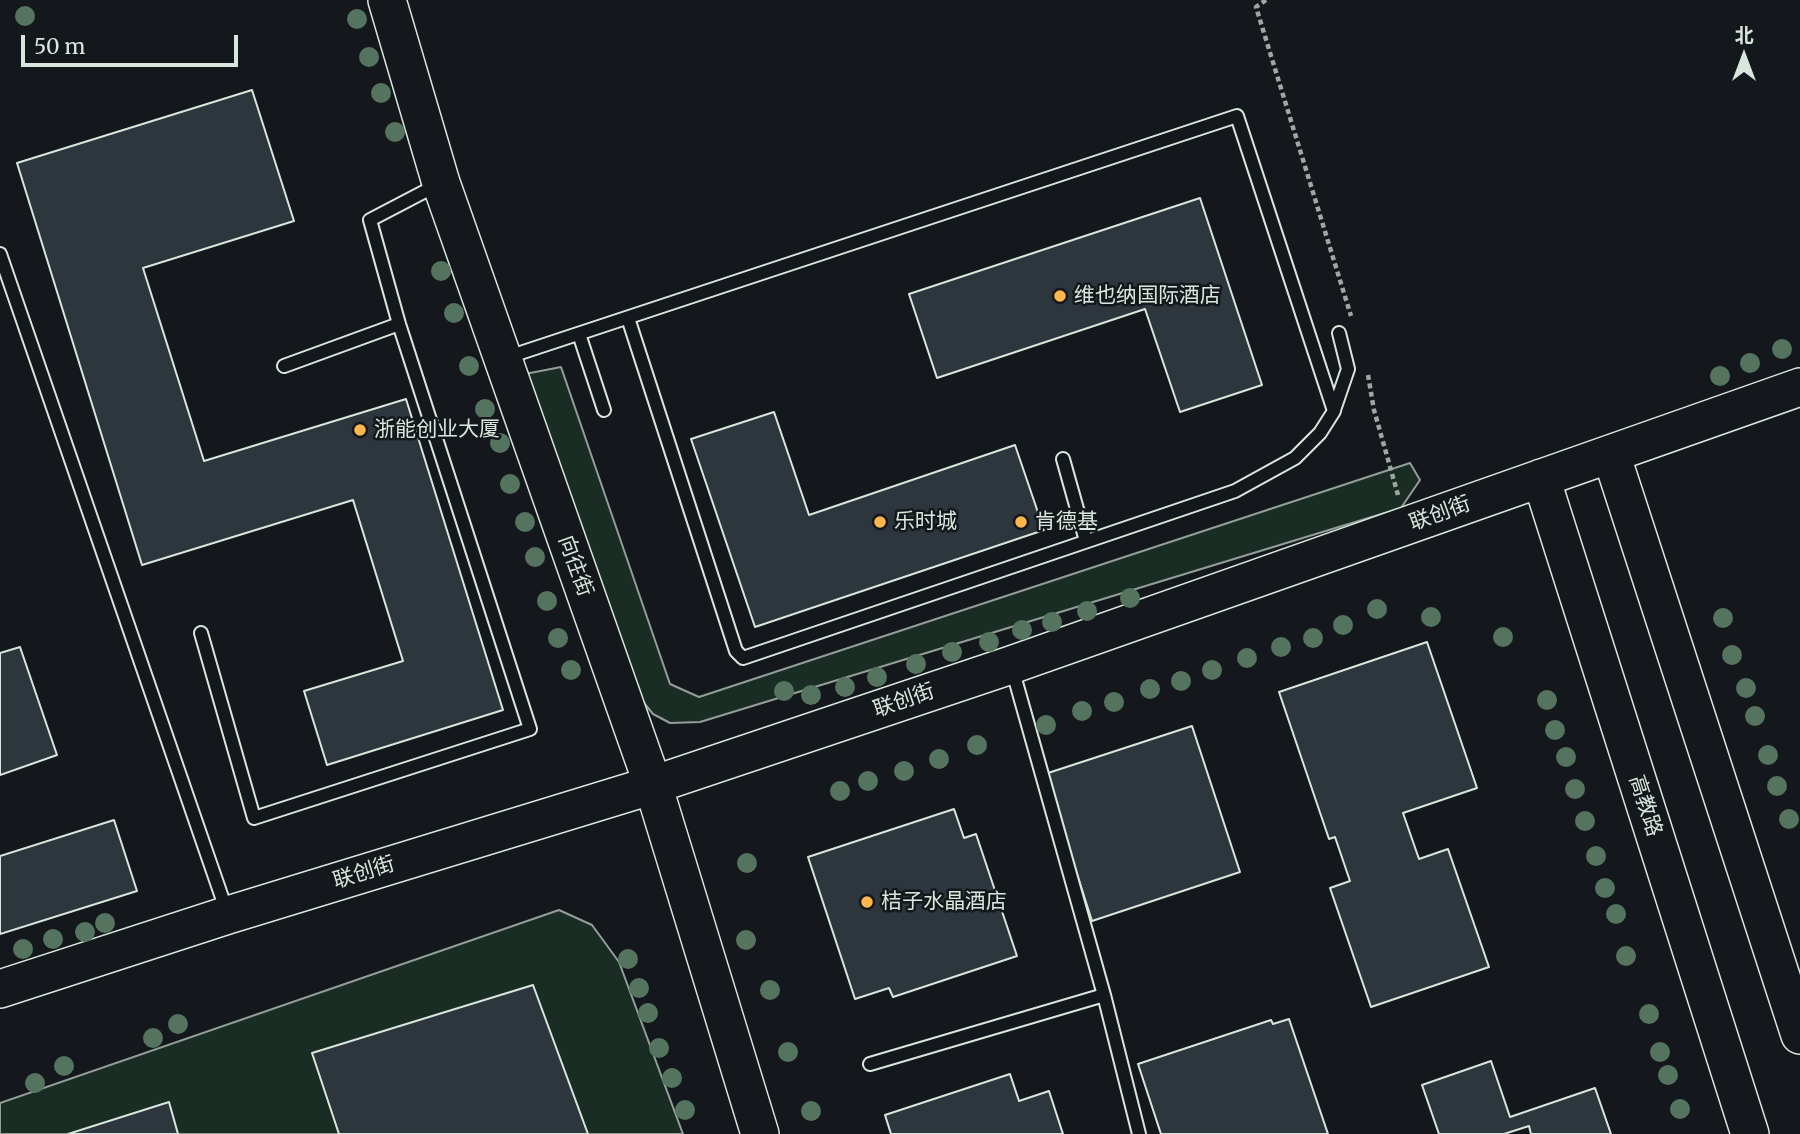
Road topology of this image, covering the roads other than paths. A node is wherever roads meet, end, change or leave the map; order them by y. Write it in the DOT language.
graph roads {
  1 [pos="387,0"];
  2 [pos="441,183"];
  3 [pos="0,254"];
  4 [pos="628,318"];
  5 [pos="399,324"];
  6 [pos="1339,333"];
  7 [pos="579,334"];
  8 [pos="502,359"];
  9 [pos="284,366"];
  10 [pos="1800,387"];
  11 [pos="604,410"];
  12 [pos="1334,411"];
  13 [pos="1611,454"];
  14 [pos="1063,459"];
  15 [pos="1541,478"];
  16 [pos="1086,541"];
  17 [pos="201,633"];
  18 [pos="1011,666"];
  19 [pos="653,785"];
  20 [pos="228,915"];
  21 [pos="0,989"];
  22 [pos="1104,995"];
  23 [pos="1800,1035"];
  24 [pos="870,1064"];
  25 [pos="760,1134"];
  26 [pos="1139,1134"];
  27 [pos="1750,1134"];
  1 -- 2 [label="street, 向往街"];
  2 -- 5 [label="lane"];
  2 -- 8 [label="street, 向往街"];
  3 -- 20 [label="lane"];
  4 -- 7 [label="lane"];
  4 -- 12 [label="lane"];
  4 -- 16 [label="lane"];
  5 -- 9 [label="lane"];
  5 -- 17 [label="lane"];
  6 -- 12 [label="lane"];
  7 -- 8 [label="lane"];
  7 -- 11 [label="lane"];
  8 -- 19 [label="street, 向往街"];
  10 -- 13 [label="street, 联创街"];
  12 -- 16 [label="lane"];
  13 -- 15 [label="street, 联创街"];
  13 -- 23 [label="street"];
  14 -- 16 [label="lane"];
  15 -- 18 [label="street, 联创街"];
  15 -- 27 [label="street, 高教路"];
  18 -- 19 [label="street, 联创街"];
  18 -- 22 [label="lane"];
  19 -- 20 [label="street, 联创街"];
  19 -- 25 [label="street, 向往街"];
  20 -- 21 [label="street, 联创街"];
  22 -- 24 [label="lane"];
  22 -- 26 [label="lane"];
}
